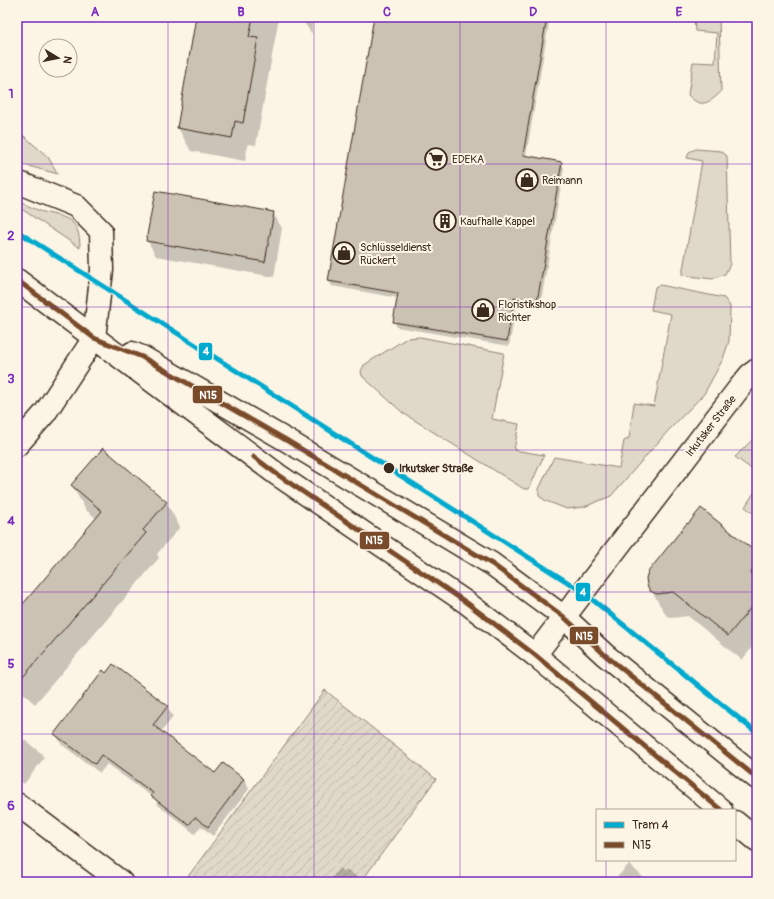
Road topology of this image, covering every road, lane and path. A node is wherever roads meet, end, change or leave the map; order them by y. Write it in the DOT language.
graph roads {
  1 [pos="17,182"];
  2 [pos="17,280"];
  3 [pos="94,338"];
  4 [pos="757,370"];
  5 [pos="17,445"];
  6 [pos="564,617"];
  7 [pos="535,655"];
  8 [pos="757,778"];
  9 [pos="17,804"];
  10 [pos="720,809"];
  11 [pos="736,823"];
  12 [pos="757,840"];
  13 [pos="121,882"];
  1 -- 3 [label="main road"];
  2 -- 3 [label="main road"];
  3 -- 5 [label="main road"];
  3 -- 6 [label="main road"];
  3 -- 7 [label="main road"];
  4 -- 6 [label="main road, Irkutsker Straße"];
  6 -- 7 [label="main road, Irkutsker Straße"];
  6 -- 8 [label="main road"];
  7 -- 10 [label="main road"];
  9 -- 13 [label="main road"];
  11 -- 12 [label="main road"];
}
